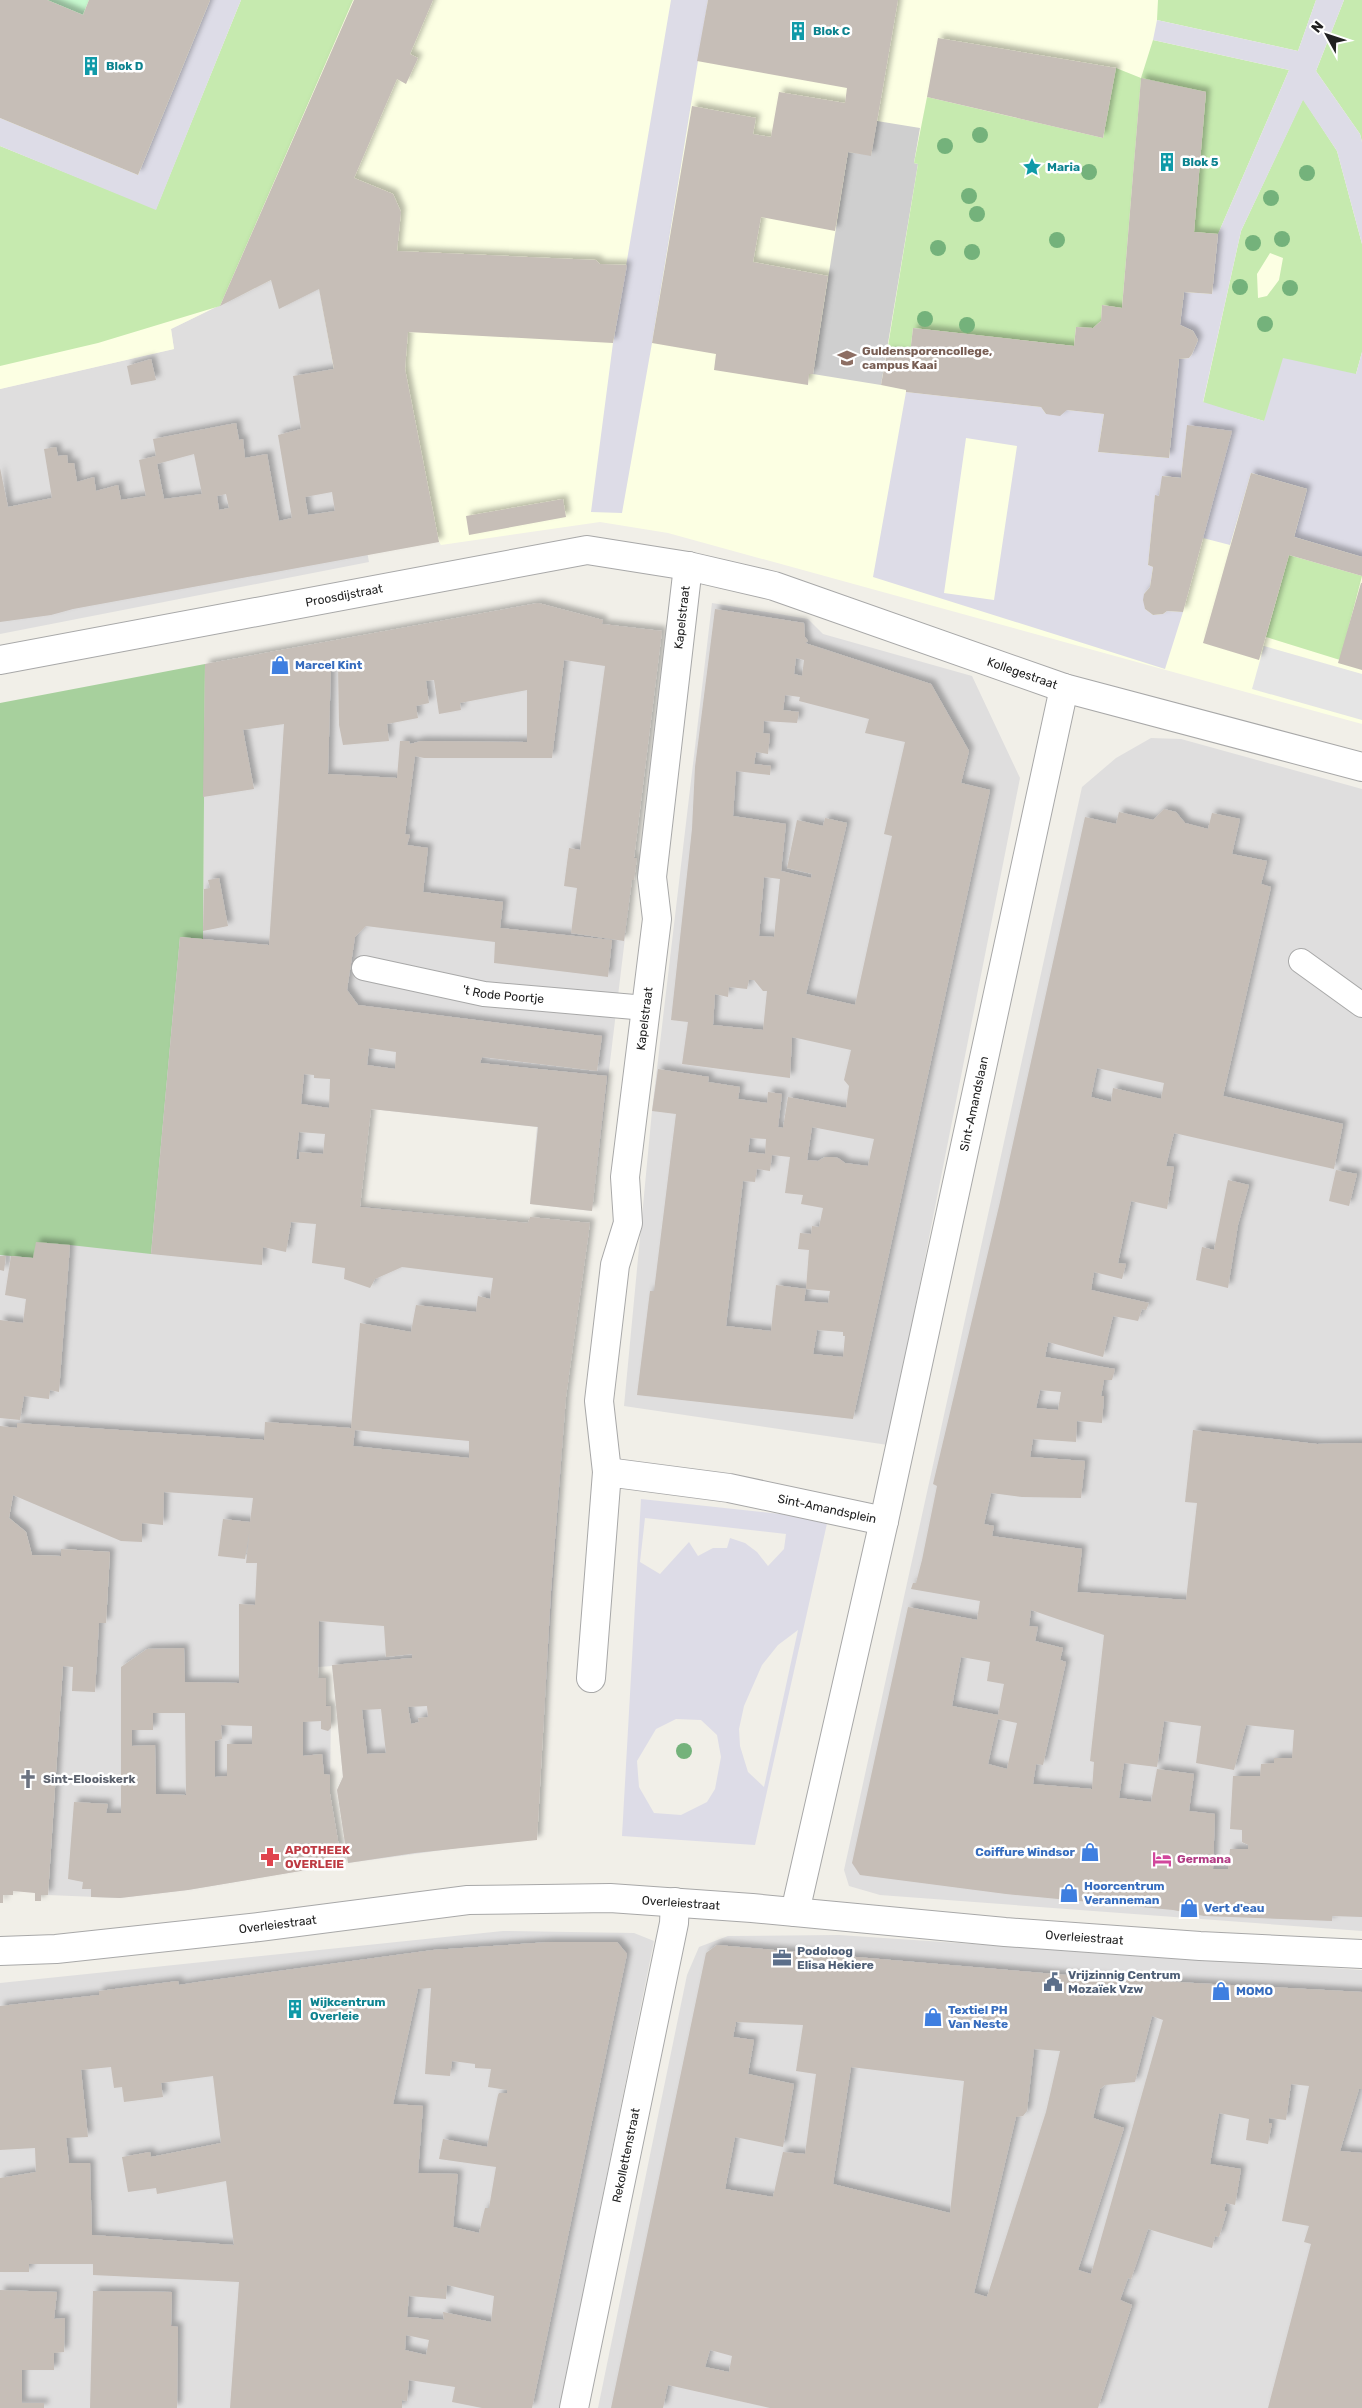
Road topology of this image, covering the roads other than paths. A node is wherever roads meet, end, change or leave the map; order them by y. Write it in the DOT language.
graph roads {
  1 [pos="688,566"];
  2 [pos="0,660"];
  3 [pos="1064,688"];
  4 [pos="1362,767"];
  5 [pos="1301,961"];
  6 [pos="364,968"];
  7 [pos="1362,1005"];
  8 [pos="646,1008"];
  9 [pos="607,1472"];
  10 [pos="884,1520"];
  11 [pos="591,1678"];
  12 [pos="675,1902"];
  13 [pos="795,1912"];
  14 [pos="0,1951"];
  15 [pos="1362,1954"];
  16 [pos="574,2408"];
  1 -- 2 [label="street, Proosdijstraat"];
  1 -- 3 [label="street, Kollegestraat"];
  1 -- 8 [label="street, Kapelstraat"];
  3 -- 4 [label="street, Kollegestraat"];
  3 -- 10 [label="street, Sint-Amandslaan"];
  5 -- 7 [label="lane"];
  6 -- 8 [label="lane, 't Rode Poortje"];
  8 -- 9 [label="street, Kapelstraat"];
  9 -- 10 [label="street, Sint-Amandsplein"];
  9 -- 11 [label="street"];
  10 -- 13 [label="street, Sint-Amandsplein"];
  12 -- 13 [label="street, Overleiestraat"];
  12 -- 14 [label="street, Overleiestraat"];
  12 -- 16 [label="street, Rekollettenstraat"];
  13 -- 15 [label="street, Overleiestraat"];
}
